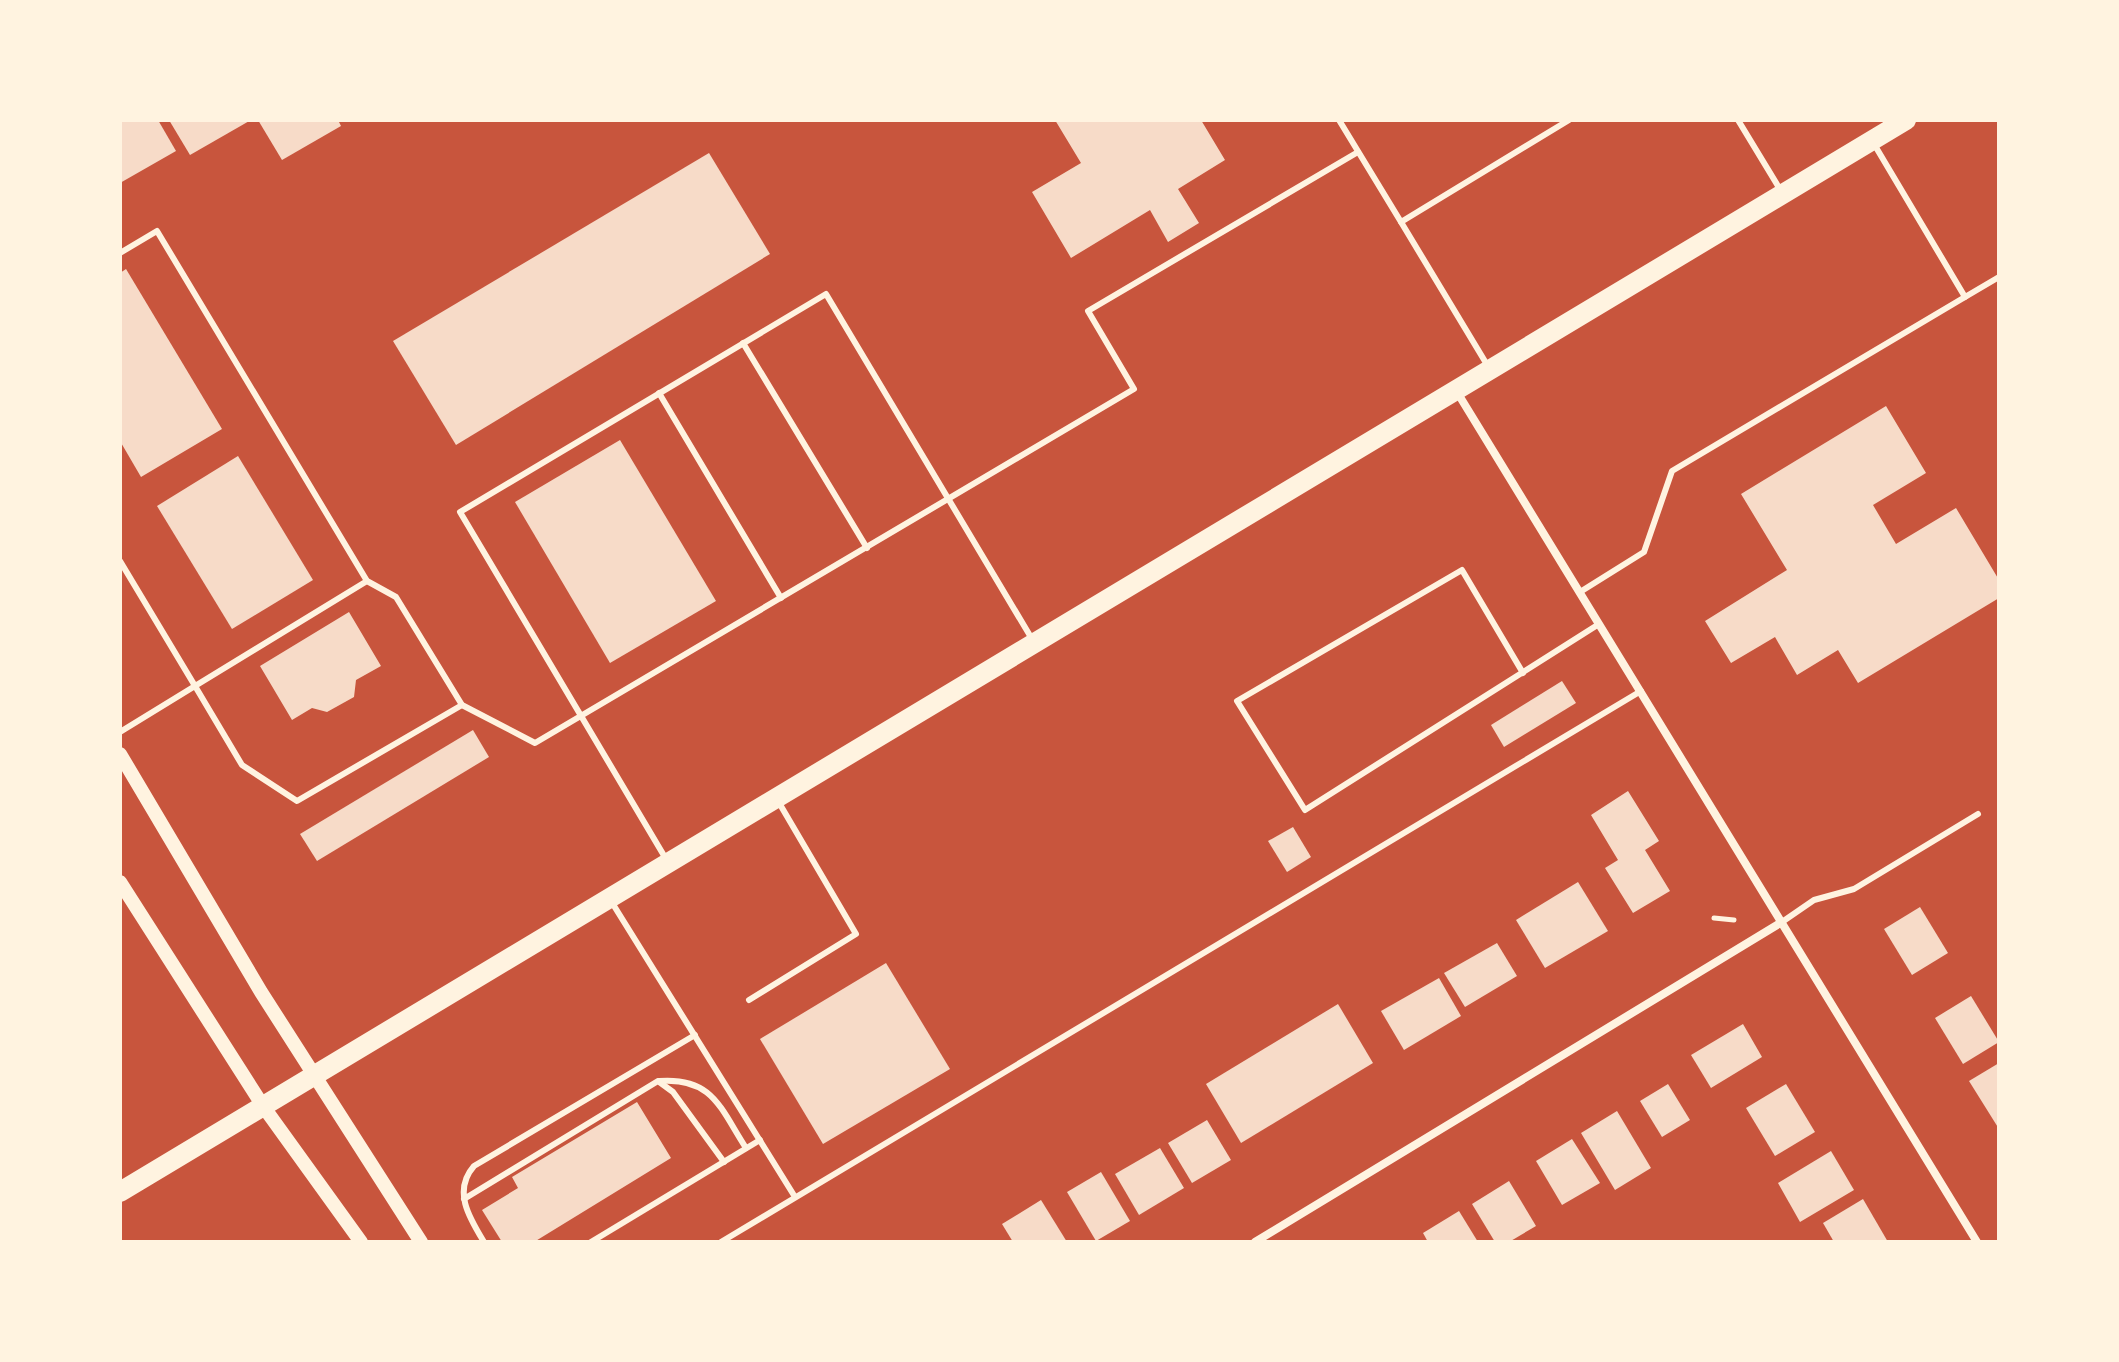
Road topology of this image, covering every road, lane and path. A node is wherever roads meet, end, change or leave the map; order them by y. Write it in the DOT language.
graph roads {
  1 [pos="1339,120"];
  2 [pos="1569,120"];
  3 [pos="1738,120"];
  4 [pos="1906,120"];
  5 [pos="1872,141"];
  6 [pos="1358,152"];
  7 [pos="1783,194"];
  8 [pos="1401,222"];
  9 [pos="120,253"];
  10 [pos="1999,277"];
  11 [pos="1965,297"];
  12 [pos="743,343"];
  13 [pos="1491,372"];
  14 [pos="1457,392"];
  15 [pos="659,393"];
  16 [pos="949,499"];
  17 [pos="867,548"];
  18 [pos="120,561"];
  19 [pos="367,581"];
  20 [pos="1580,592"];
  21 [pos="781,598"];
  22 [pos="1599,624"];
  23 [pos="1035,643"];
  24 [pos="1523,673"];
  25 [pos="195,686"];
  26 [pos="1641,691"];
  27 [pos="462,705"];
  28 [pos="580,717"];
  29 [pos="120,732"];
  30 [pos="120,754"];
  31 [pos="777,798"];
  32 [pos="1978,814"];
  33 [pos="668,863"];
  34 [pos="120,882"];
  35 [pos="609,897"];
  36 [pos="1714,918"];
  37 [pos="1734,920"];
  38 [pos="1782,922"];
  39 [pos="749,1000"];
  40 [pos="695,1035"];
  41 [pos="317,1074"];
  42 [pos="658,1081"];
  43 [pos="263,1106"];
  44 [pos="760,1140"];
  45 [pos="746,1148"];
  46 [pos="724,1162"];
  47 [pos="120,1192"];
  48 [pos="795,1197"];
  49 [pos="464,1199"];
  50 [pos="361,1242"];
  51 [pos="421,1242"];
  52 [pos="484,1242"];
  53 [pos="591,1242"];
  54 [pos="721,1242"];
  55 [pos="1255,1242"];
  56 [pos="1977,1242"];
  1 -- 6 [label="lane"];
  2 -- 8 [label="lane"];
  3 -- 7 [label="lane"];
  4 -- 5 [label="main road"];
  5 -- 7 [label="main road"];
  5 -- 11 [label="lane"];
  6 -- 8 [label="lane"];
  6 -- 16 [label="lane"];
  7 -- 13 [label="main road"];
  8 -- 13 [label="lane"];
  9 -- 19 [label="lane"];
  10 -- 11 [label="lane"];
  11 -- 20 [label="lane"];
  12 -- 15 [label="lane"];
  12 -- 16 [label="lane"];
  12 -- 17 [label="lane"];
  13 -- 14 [label="main road"];
  14 -- 20 [label="street"];
  14 -- 23 [label="main road"];
  15 -- 21 [label="lane"];
  15 -- 28 [label="lane"];
  16 -- 17 [label="lane"];
  16 -- 23 [label="lane"];
  17 -- 21 [label="lane"];
  18 -- 25 [label="lane"];
  19 -- 25 [label="lane"];
  19 -- 27 [label="lane"];
  20 -- 22 [label="street"];
  21 -- 28 [label="lane"];
  22 -- 24 [label="lane"];
  22 -- 26 [label="street"];
  23 -- 31 [label="main road"];
  24 -- 24 [label="lane"];
  25 -- 27 [label="lane"];
  25 -- 29 [label="lane"];
  26 -- 38 [label="street"];
  26 -- 48 [label="lane"];
  27 -- 28 [label="lane"];
  28 -- 33 [label="lane"];
  30 -- 41 [label="street"];
  31 -- 33 [label="main road"];
  31 -- 39 [label="lane"];
  32 -- 38 [label="lane"];
  33 -- 35 [label="main road"];
  34 -- 43 [label="street"];
  35 -- 40 [label="lane"];
  35 -- 41 [label="main road"];
  36 -- 37 [label="path"];
  38 -- 55 [label="street"];
  38 -- 56 [label="street"];
  40 -- 44 [label="lane"];
  40 -- 49 [label="lane"];
  41 -- 43 [label="main road"];
  41 -- 51 [label="street"];
  42 -- 45 [label="lane"];
  42 -- 46 [label="lane"];
  42 -- 49 [label="lane"];
  43 -- 47 [label="main road"];
  43 -- 50 [label="street"];
  44 -- 45 [label="lane"];
  44 -- 48 [label="lane"];
  45 -- 46 [label="lane"];
  46 -- 53 [label="lane"];
  48 -- 54 [label="lane"];
  49 -- 52 [label="lane"];
}
